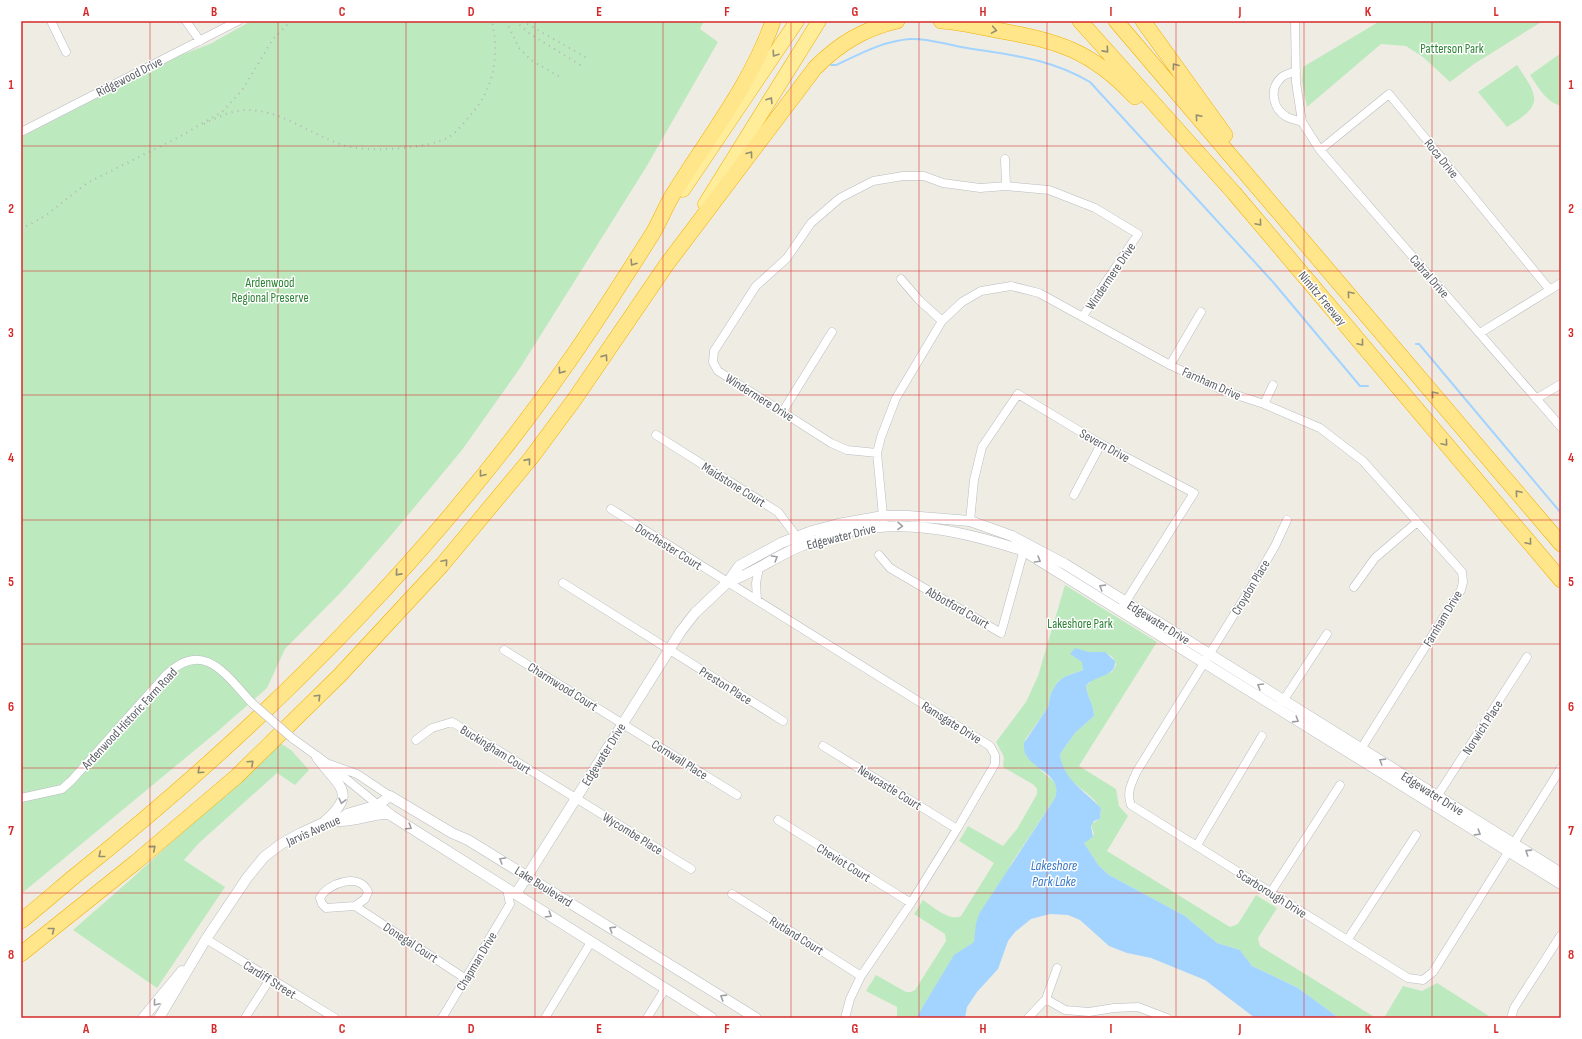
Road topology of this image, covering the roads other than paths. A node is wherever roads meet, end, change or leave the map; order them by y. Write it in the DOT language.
graph roads {
  1 [pos="51,21"];
  2 [pos="186,21"];
  3 [pos="238,21"];
  4 [pos="773,21"];
  5 [pos="797,21"];
  6 [pos="819,21"];
  7 [pos="897,21"];
  8 [pos="942,21"];
  9 [pos="1080,21"];
  10 [pos="1116,21"];
  11 [pos="1143,21"];
  12 [pos="1295,21"];
  13 [pos="200,41"];
  14 [pos="66,52"];
  15 [pos="1296,71"];
  16 [pos="1302,122"];
  17 [pos="21,132"];
  18 [pos="1320,150"];
  19 [pos="1005,159"];
  20 [pos="1006,186"];
  21 [pos="1234,193"];
  22 [pos="1287,221"];
  23 [pos="654,230"];
  24 [pos="667,264"];
  25 [pos="900,279"];
  26 [pos="1561,284"];
  27 [pos="1550,290"];
  28 [pos="1201,312"];
  29 [pos="1083,316"];
  30 [pos="942,320"];
  31 [pos="832,332"];
  32 [pos="1480,333"];
  33 [pos="1170,365"];
  34 [pos="1561,384"];
  35 [pos="1273,385"];
  36 [pos="1536,399"];
  37 [pos="1264,404"];
  38 [pos="783,411"];
  39 [pos="1561,427"];
  40 [pos="656,435"];
  41 [pos="1101,444"];
  42 [pos="877,453"];
  43 [pos="1074,495"];
  44 [pos="611,509"];
  45 [pos="1287,520"];
  46 [pos="884,521"];
  47 [pos="970,521"];
  48 [pos="1416,522"];
  49 [pos="800,541"];
  50 [pos="1561,544"];
  51 [pos="1025,547"];
  52 [pos="879,555"];
  53 [pos="759,568"];
  54 [pos="1561,580"];
  55 [pos="728,582"];
  56 [pos="563,583"];
  57 [pos="1354,587"];
  58 [pos="757,600"];
  59 [pos="1123,606"];
  60 [pos="1327,634"];
  61 [pos="668,649"];
  62 [pos="504,650"];
  63 [pos="1210,653"];
  64 [pos="1527,657"];
  65 [pos="1204,663"];
  66 [pos="1284,700"];
  67 [pos="1277,709"];
  68 [pos="783,721"];
  69 [pos="622,723"];
  70 [pos="1262,736"];
  71 [pos="292,738"];
  72 [pos="416,740"];
  73 [pos="823,746"];
  74 [pos="1359,752"];
  75 [pos="317,757"];
  76 [pos="328,764"];
  77 [pos="1561,768"];
  78 [pos="1340,785"];
  79 [pos="737,795"];
  80 [pos="390,796"];
  81 [pos="576,797"];
  82 [pos="21,798"];
  83 [pos="1434,800"];
  84 [pos="378,805"];
  85 [pos="389,814"];
  86 [pos="778,820"];
  87 [pos="338,821"];
  88 [pos="323,823"];
  89 [pos="958,829"];
  90 [pos="1416,835"];
  91 [pos="1514,843"];
  92 [pos="1197,844"];
  93 [pos="1508,852"];
  94 [pos="691,868"];
  95 [pos="1561,873"];
  96 [pos="527,876"];
  97 [pos="1561,884"];
  98 [pos="1271,892"];
  99 [pos="516,894"];
  100 [pos="732,894"];
  101 [pos="911,903"];
  102 [pos="510,904"];
  103 [pos="355,906"];
  104 [pos="24,918"];
  105 [pos="1561,935"];
  106 [pos="206,939"];
  107 [pos="1348,939"];
  108 [pos="591,942"];
  109 [pos="21,954"];
  110 [pos="1057,968"];
  111 [pos="861,976"];
  112 [pos="270,978"];
  113 [pos="466,978"];
  114 [pos="665,989"];
  115 [pos="1046,998"];
  116 [pos="143,1018"];
  117 [pos="159,1018"];
  118 [pos="244,1018"];
  119 [pos="335,1018"];
  120 [pos="442,1018"];
  121 [pos="545,1018"];
  122 [pos="647,1018"];
  123 [pos="712,1018"];
  124 [pos="756,1018"];
  125 [pos="845,1018"];
  126 [pos="1028,1018"];
  127 [pos="1167,1018"];
  128 [pos="1511,1018"];
  1 -- 14 [label="street"];
  2 -- 13 [label="street"];
  3 -- 13 [label="street, Ridgewood Drive"];
  4 -- 23 [label="highway"];
  5 -- 23 [label="highway, one-way"];
  24 -- 6 [label="highway, one-way"];
  24 -- 7 [label="highway, one-way"];
  8 -- 21 [label="highway, one-way"];
  9 -- 21 [label="highway, Nimitz Freeway, one-way"];
  22 -- 10 [label="highway, Nimitz Freeway, one-way"];
  22 -- 11 [label="highway, one-way"];
  12 -- 15 [label="street, Cabral Drive"];
  13 -- 17 [label="street, Ridgewood Drive"];
  15 -- 16 [label="street, Cabral Drive"];
  15 -- 16 [label="street"];
  16 -- 18 [label="street, Cabral Drive"];
  18 -- 27 [label="street, Roca Drive"];
  18 -- 32 [label="street, Cabral Drive"];
  19 -- 20 [label="street"];
  20 -- 29 [label="street, Windermere Drive"];
  20 -- 38 [label="street, Windermere Drive"];
  21 -- 54 [label="highway, Nimitz Freeway, one-way"];
  50 -- 22 [label="highway, Nimitz Freeway, one-way"];
  23 -- 104 [label="highway, one-way"];
  109 -- 24 [label="highway, one-way"];
  25 -- 30 [label="street"];
  26 -- 27 [label="street"];
  27 -- 32 [label="street"];
  28 -- 33 [label="street"];
  29 -- 30 [label="street, Farnham Drive"];
  29 -- 33 [label="street, Farnham Drive"];
  30 -- 42 [label="street, Farnham Drive"];
  31 -- 38 [label="street"];
  32 -- 36 [label="street, Cabral Drive"];
  33 -- 37 [label="street, Farnham Drive"];
  34 -- 36 [label="street"];
  35 -- 37 [label="street"];
  36 -- 39 [label="street, Cabral Drive"];
  37 -- 48 [label="street, Farnham Drive"];
  38 -- 42 [label="street, Windermere Drive"];
  40 -- 49 [label="street, Maidstone Court"];
  41 -- 43 [label="street"];
  41 -- 47 [label="street, Severn Drive"];
  41 -- 59 [label="street, Severn Drive"];
  42 -- 46 [label="street, Farnham Drive"];
  44 -- 55 [label="street, Dorchester Court"];
  45 -- 63 [label="street, Croydon Place"];
  46 -- 47 [label="street, Edgewater Drive"];
  46 -- 49 [label="street, Edgewater Drive"];
  46 -- 51 [label="street, Edgewater Drive, one-way"];
  47 -- 51 [label="street, Edgewater Drive"];
  48 -- 57 [label="street"];
  48 -- 74 [label="street, Farnham Drive"];
  53 -- 49 [label="street, Edgewater Drive, one-way"];
  49 -- 55 [label="street, Edgewater Drive"];
  51 -- 52 [label="street, Abbotford Court"];
  51 -- 59 [label="street, Edgewater Drive"];
  53 -- 55 [label="street, Edgewater Drive"];
  53 -- 58 [label="street"];
  55 -- 58 [label="street, Ramsgate Drive"];
  55 -- 61 [label="street, Edgewater Drive"];
  56 -- 61 [label="street, Preston Place"];
  58 -- 89 [label="street, Ramsgate Drive"];
  59 -- 63 [label="street, Edgewater Drive"];
  59 -- 65 [label="street, Edgewater Drive"];
  60 -- 66 [label="street"];
  61 -- 68 [label="street, Preston Place"];
  61 -- 69 [label="street, Edgewater Drive"];
  62 -- 69 [label="street, Charmwood Court"];
  63 -- 65 [label="street, Scarborough Drive"];
  66 -- 63 [label="street, Edgewater Drive, one-way"];
  64 -- 83 [label="street, Norwich Place"];
  65 -- 67 [label="street, Edgewater Drive"];
  65 -- 92 [label="street, Scarborough Drive"];
  66 -- 67 [label="street"];
  66 -- 74 [label="street, Edgewater Drive"];
  67 -- 74 [label="street, Edgewater Drive, one-way"];
  69 -- 79 [label="street, Cornwall Place"];
  69 -- 81 [label="street, Edgewater Drive"];
  70 -- 92 [label="street"];
  71 -- 75 [label="street, Lake Boulevard"];
  71 -- 82 [label="street, Ardenwood Historic Farm Road, bridge"];
  72 -- 81 [label="street, Buckingham Court"];
  73 -- 89 [label="street, Newcastle Court"];
  74 -- 83 [label="street, Edgewater Drive"];
  75 -- 76 [label="street, Lake Boulevard"];
  75 -- 88 [label="street, one-way"];
  76 -- 80 [label="street, Lake Boulevard"];
  76 -- 84 [label="street, Lake Boulevard"];
  77 -- 91 [label="street, Scarborough Drive"];
  78 -- 98 [label="street"];
  80 -- 84 [label="street, Jarvis Avenue"];
  96 -- 80 [label="street, Lake Boulevard, one-way"];
  81 -- 94 [label="street, Wycombe Place"];
  81 -- 96 [label="street, Edgewater Drive"];
  83 -- 91 [label="street, Edgewater Drive"];
  83 -- 93 [label="street, Edgewater Drive, one-way"];
  84 -- 85 [label="street, Lake Boulevard"];
  84 -- 87 [label="street, Jarvis Avenue"];
  85 -- 87 [label="street"];
  85 -- 99 [label="street, Lake Boulevard, one-way"];
  86 -- 101 [label="street, Cheviot Court"];
  87 -- 88 [label="street, Jarvis Avenue"];
  88 -- 106 [label="street, Jarvis Avenue"];
  89 -- 101 [label="street, Ramsgate Drive"];
  90 -- 107 [label="street"];
  91 -- 93 [label="street, Scarborough Drive"];
  95 -- 91 [label="street, Edgewater Drive, one-way"];
  92 -- 98 [label="street, Scarborough Drive"];
  93 -- 97 [label="street, Edgewater Drive"];
  93 -- 107 [label="street, Scarborough Drive"];
  96 -- 99 [label="street, Edgewater Drive"];
  124 -- 96 [label="street, Lake Boulevard, one-way"];
  98 -- 107 [label="street, Scarborough Drive"];
  99 -- 102 [label="street"];
  99 -- 102 [label="street"];
  99 -- 108 [label="street, Lake Boulevard, one-way"];
  100 -- 111 [label="street, Rutland Court"];
  101 -- 111 [label="street, Ramsgate Drive"];
  102 -- 113 [label="street, Chapman Drive"];
  103 -- 103 [label="street"];
  103 -- 113 [label="street, Donegal Court"];
  105 -- 128 [label="street"];
  106 -- 112 [label="street, Cardiff Street"];
  106 -- 116 [label="street, Jarvis Avenue, one-way"];
  106 -- 117 [label="street, Jarvis Avenue"];
  108 -- 114 [label="street, Lake Boulevard"];
  108 -- 121 [label="street"];
  110 -- 115 [label="street"];
  111 -- 125 [label="street, Ramsgate Drive"];
  112 -- 118 [label="street"];
  112 -- 119 [label="street, Cardiff Street"];
  113 -- 120 [label="street, Chapman Drive"];
  114 -- 122 [label="street"];
  114 -- 123 [label="street, Lake Boulevard"];
  115 -- 126 [label="street"];
  115 -- 127 [label="street"];
}
